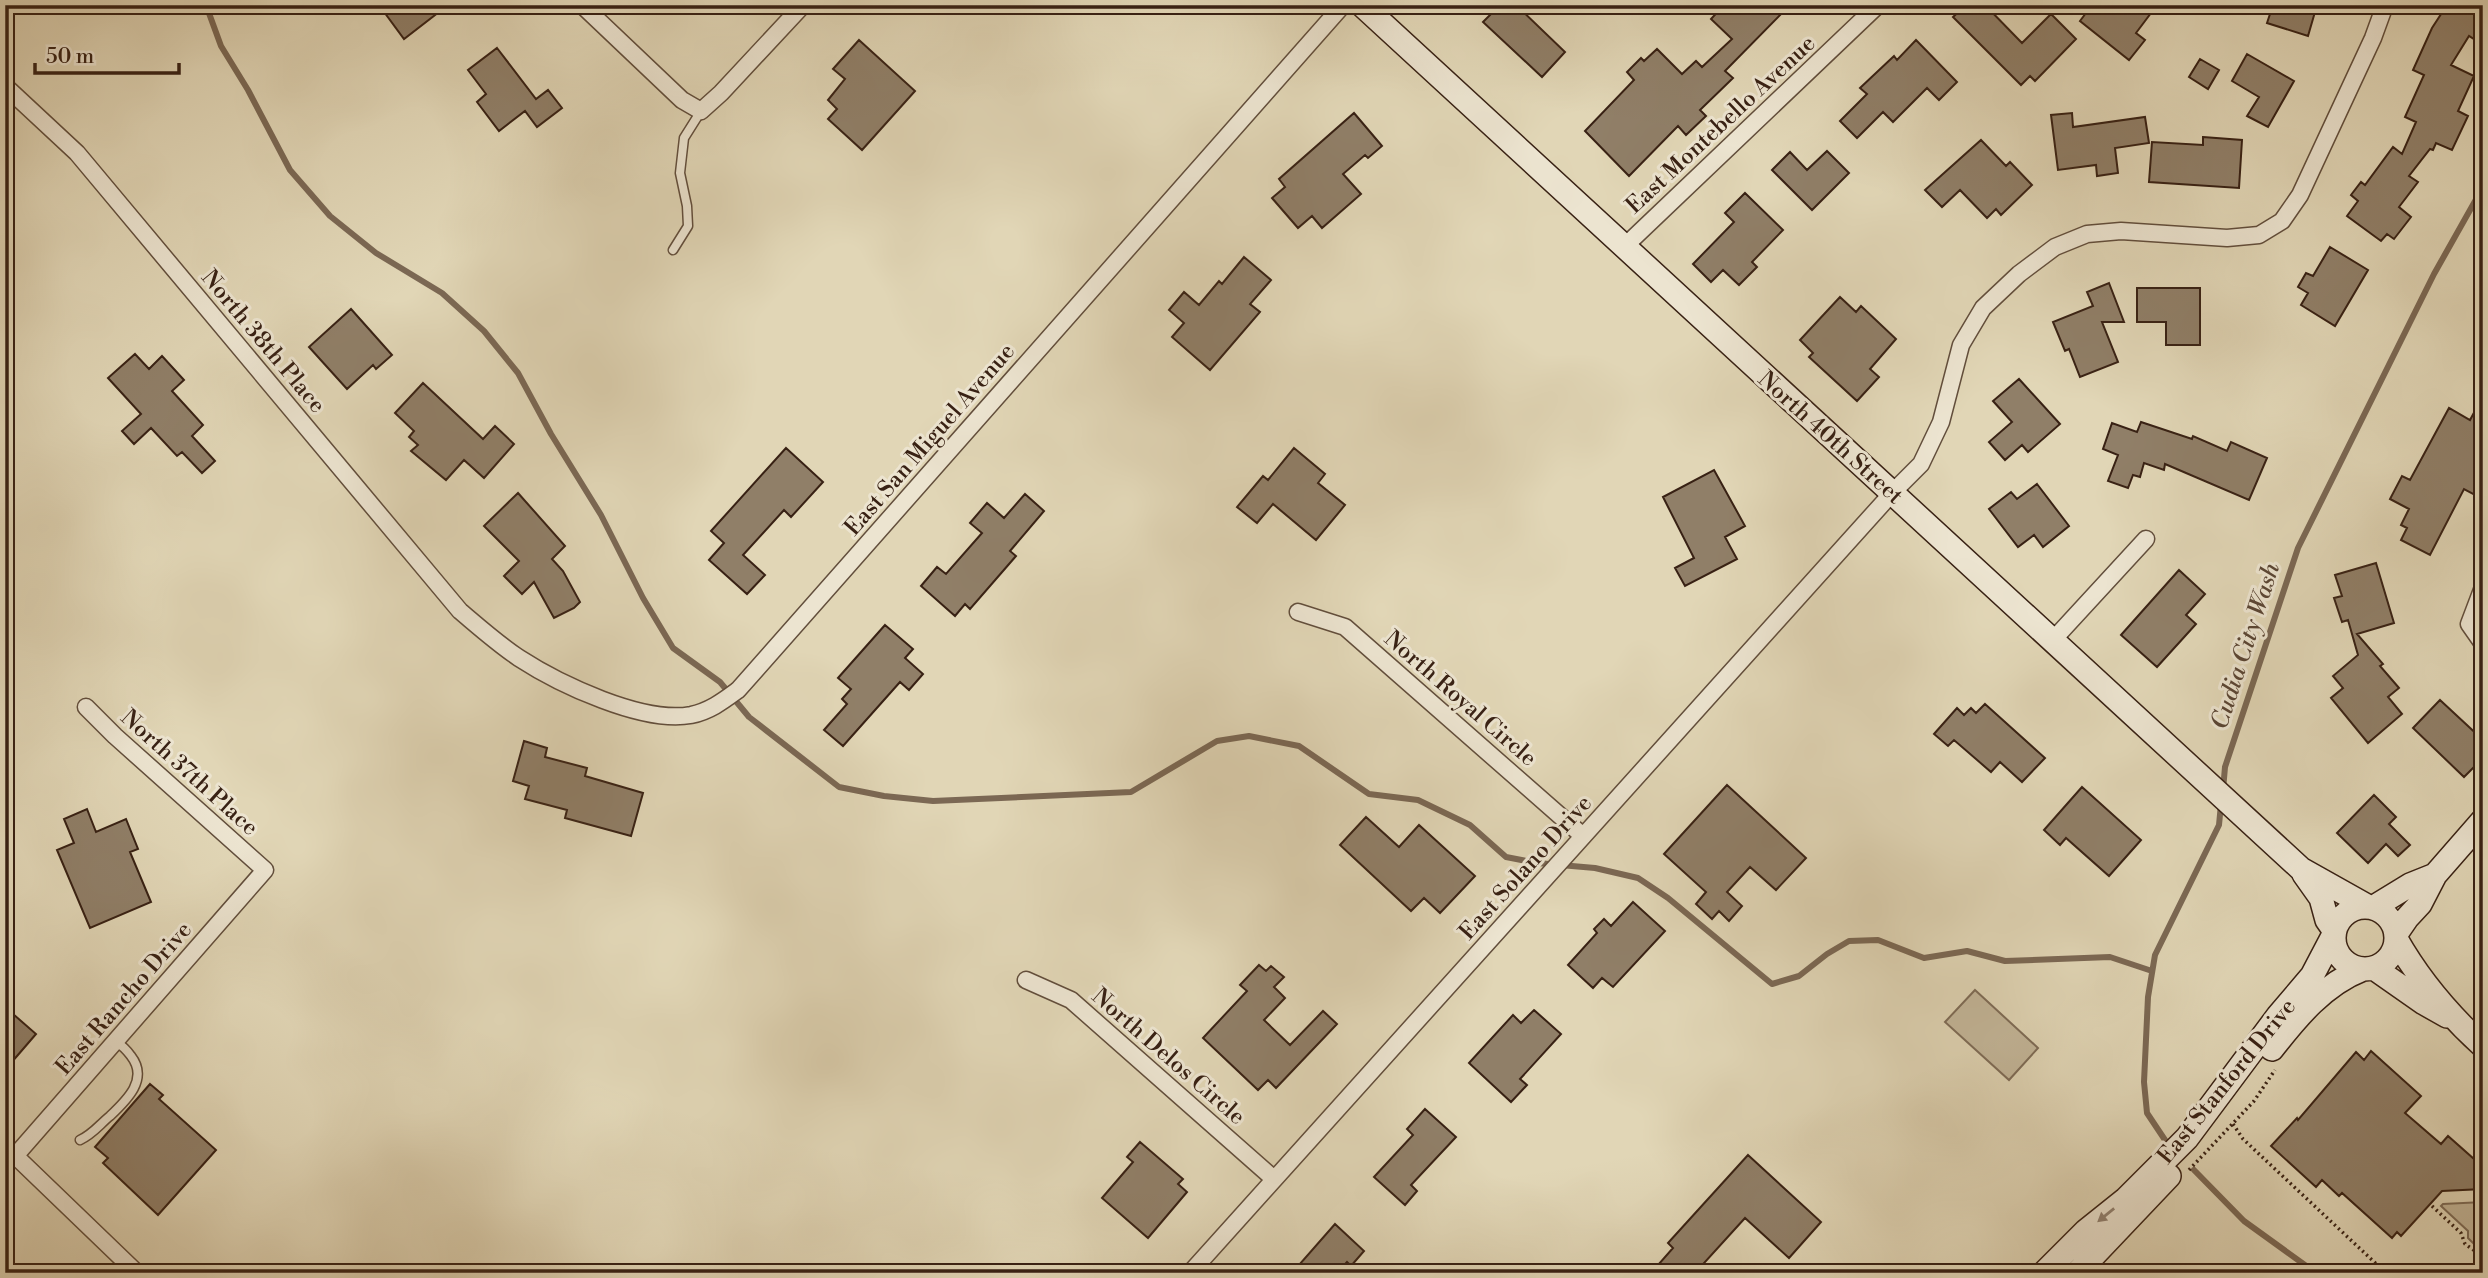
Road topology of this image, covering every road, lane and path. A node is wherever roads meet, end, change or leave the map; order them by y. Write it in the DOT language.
graph roads {
  1 [pos="582,5"];
  2 [pos="803,5"];
  3 [pos="1343,5"];
  4 [pos="1362,5"];
  5 [pos="1878,5"];
  6 [pos="2385,5"];
  7 [pos="6,89"];
  8 [pos="701,111"];
  9 [pos="1624,247"];
  10 [pos="673,250"];
  11 [pos="1893,492"];
  12 [pos="2146,539"];
  13 [pos="2483,587"];
  14 [pos="1298,612"];
  15 [pos="483,631"];
  16 [pos="2053,640"];
  17 [pos="2483,644"];
  18 [pos="86,707"];
  19 [pos="2483,820"];
  20 [pos="1583,836"];
  21 [pos="2301,869"];
  22 [pos="265,870"];
  23 [pos="2435,874"];
  24 [pos="2370,906"];
  25 [pos="2334,933"];
  26 [pos="2396,937"];
  27 [pos="2368,968"];
  28 [pos="1026,980"];
  29 [pos="2453,1019"];
  30 [pos="115,1041"];
  31 [pos="2475,1053"];
  32 [pos="2280,1063"];
  33 [pos="2483,1073"];
  34 [pos="2233,1124"];
  35 [pos="80,1140"];
  36 [pos="10,1151"];
  37 [pos="2183,1177"];
  38 [pos="1274,1179"];
  39 [pos="2432,1206"];
  40 [pos="137,1273"];
  41 [pos="1190,1273"];
  42 [pos="2044,1273"];
  43 [pos="2077,1273"];
  44 [pos="2386,1273"];
  45 [pos="2476,1273"];
  1 -- 8 [label="street"];
  2 -- 8 [label="street"];
  3 -- 15 [label="street, East San Miguel Avenue"];
  4 -- 9 [label="street, North 40th Street"];
  5 -- 9 [label="street, East Montebello Avenue"];
  6 -- 11 [label="street"];
  7 -- 15 [label="street, North 38th Place"];
  8 -- 10 [label="lane"];
  9 -- 11 [label="street, North 40th Street"];
  11 -- 16 [label="street, North 40th Street"];
  11 -- 20 [label="street, East Solano Drive"];
  12 -- 16 [label="street"];
  13 -- 17 [label="street"];
  14 -- 20 [label="street, North Royal Circle"];
  16 -- 21 [label="street, North 40th Street"];
  18 -- 22 [label="street, North 37th Place"];
  19 -- 23 [label="street"];
  20 -- 38 [label="street, East Solano Drive"];
  21 -- 24 [label="street, North 40th Street"];
  21 -- 25 [label="street, North 40th Street"];
  22 -- 30 [label="street, East Rancho Drive"];
  23 -- 24 [label="street"];
  23 -- 26 [label="street"];
  24 -- 25 [label="street"];
  24 -- 26 [label="street"];
  25 -- 27 [label="street"];
  25 -- 42 [label="street, East Stanford Drive, one-way"];
  26 -- 27 [label="street"];
  26 -- 29 [label="street"];
  27 -- 29 [label="street"];
  27 -- 43 [label="street, East Stanford Drive"];
  28 -- 38 [label="street, North Delos Circle"];
  29 -- 31 [label="street"];
  30 -- 35 [label="lane"];
  30 -- 36 [label="street, East Rancho Drive"];
  31 -- 33 [label="path"];
  32 -- 34 [label="path"];
  34 -- 37 [label="path"];
  34 -- 44 [label="path"];
  36 -- 40 [label="street"];
  38 -- 41 [label="street, East Solano Drive"];
  39 -- 45 [label="path"];
}
